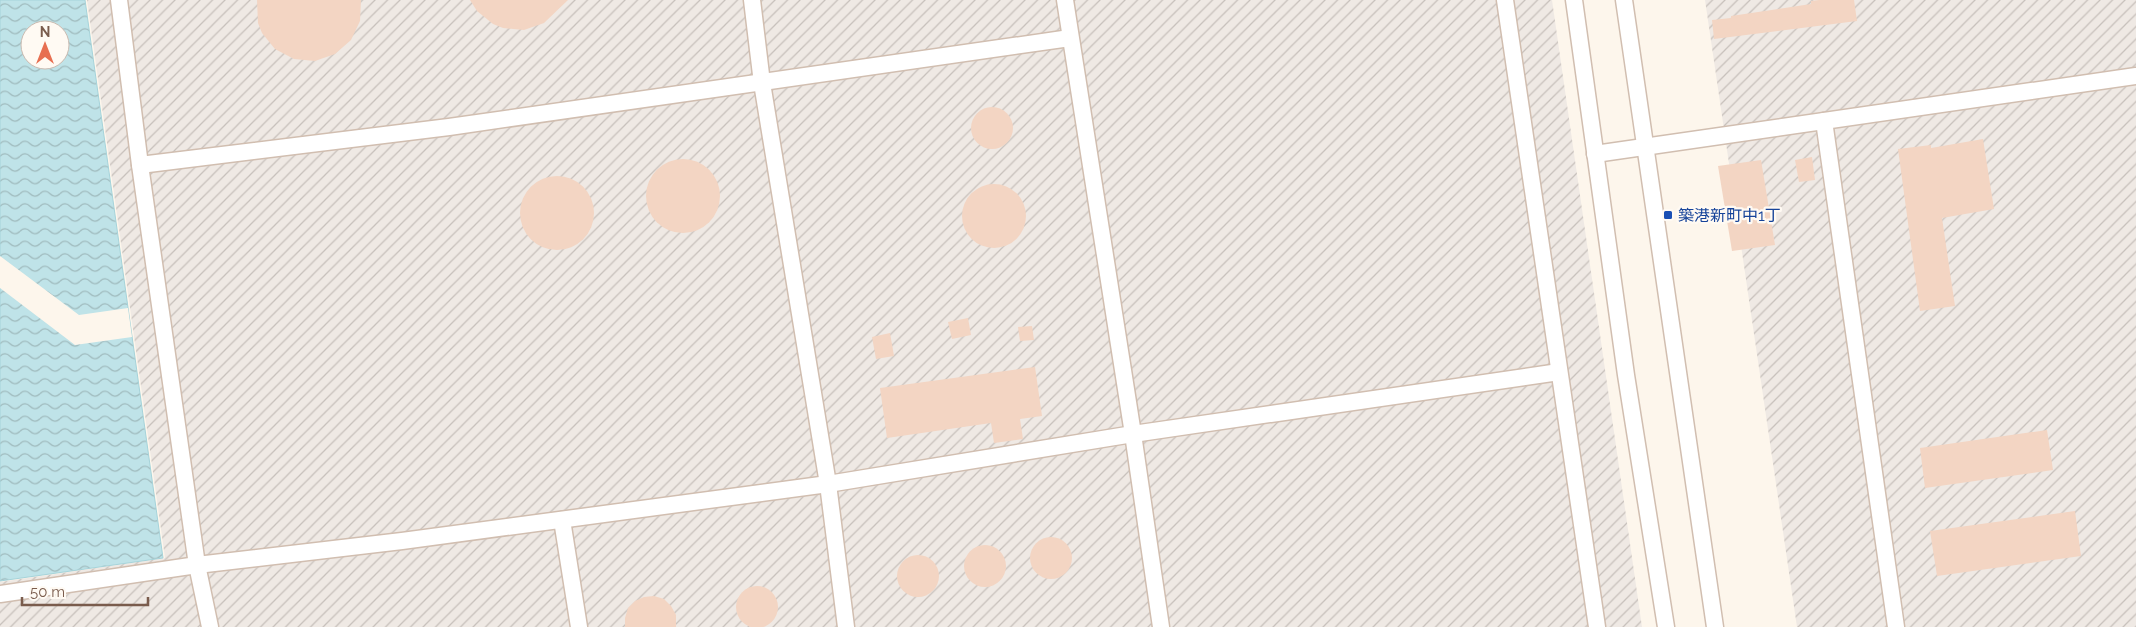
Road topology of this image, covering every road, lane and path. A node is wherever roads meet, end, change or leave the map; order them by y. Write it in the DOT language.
graph roads {
  1 [pos="119,0"];
  2 [pos="752,0"];
  3 [pos="1065,0"];
  4 [pos="1505,0"];
  5 [pos="1574,0"];
  6 [pos="1624,0"];
  7 [pos="1070,38"];
  8 [pos="2136,76"];
  9 [pos="762,84"];
  10 [pos="1824,121"];
  11 [pos="1645,147"];
  12 [pos="1596,154"];
  13 [pos="140,165"];
  14 [pos="1559,372"];
  15 [pos="1133,434"];
  16 [pos="828,484"];
  17 [pos="562,520"];
  18 [pos="197,565"];
  19 [pos="0,594"];
  20 [pos="210,627"];
  21 [pos="578,627"];
  22 [pos="846,627"];
  23 [pos="1161,627"];
  24 [pos="1596,627"];
  25 [pos="1666,627"];
  26 [pos="1716,627"];
  27 [pos="1896,627"];
  1 -- 13 [label="street"];
  2 -- 9 [label="street"];
  3 -- 7 [label="street"];
  4 -- 14 [label="street"];
  5 -- 12 [label="street"];
  6 -- 11 [label="street"];
  7 -- 9 [label="street"];
  7 -- 15 [label="street"];
  8 -- 10 [label="street"];
  9 -- 13 [label="street"];
  9 -- 16 [label="street"];
  10 -- 11 [label="street"];
  10 -- 27 [label="street"];
  11 -- 12 [label="street"];
  11 -- 26 [label="street"];
  12 -- 25 [label="street"];
  13 -- 18 [label="street"];
  14 -- 15 [label="street"];
  14 -- 24 [label="street"];
  15 -- 16 [label="street"];
  15 -- 23 [label="street"];
  16 -- 17 [label="street"];
  16 -- 22 [label="street"];
  17 -- 18 [label="street"];
  17 -- 21 [label="street"];
  18 -- 19 [label="street"];
  18 -- 20 [label="street"];
}
